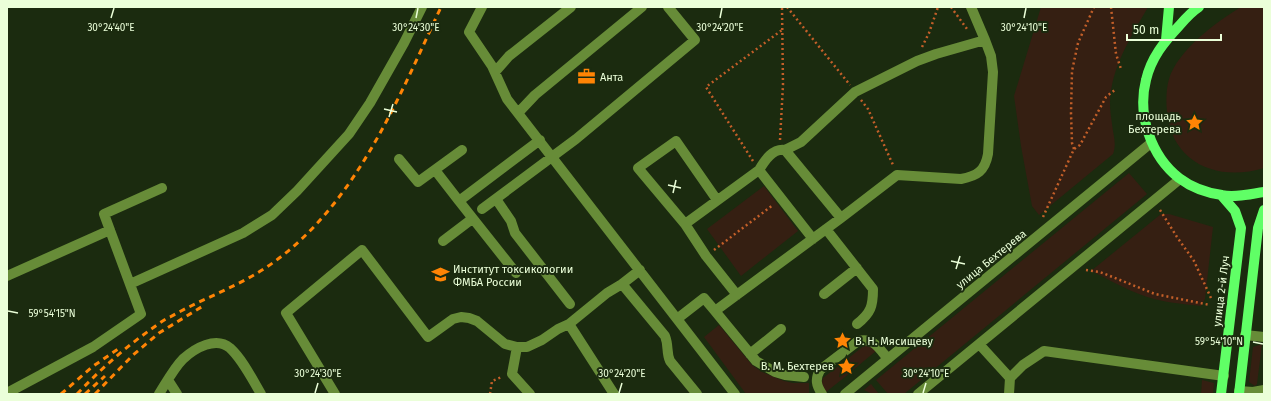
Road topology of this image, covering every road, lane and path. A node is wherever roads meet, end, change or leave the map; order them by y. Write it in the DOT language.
graph roads {
  1 [pos="422,7"];
  2 [pos="482,7"];
  3 [pos="572,7"];
  4 [pos="642,7"];
  5 [pos="668,7"];
  6 [pos="782,7"];
  7 [pos="938,7"];
  8 [pos="951,7"];
  9 [pos="971,7"];
  10 [pos="1094,7"];
  11 [pos="1111,7"];
  12 [pos="1169,7"];
  13 [pos="1199,7"];
  14 [pos="782,30"];
  15 [pos="1166,40"];
  16 [pos="981,41"];
  17 [pos="918,61"];
  18 [pos="1121,69"];
  19 [pos="495,72"];
  20 [pos="1116,89"];
  21 [pos="518,113"];
  22 [pos="540,140"];
  23 [pos="1152,143"];
  24 [pos="1074,149"];
  25 [pos="462,150"];
  26 [pos="782,150"];
  27 [pos="553,158"];
  28 [pos="399,159"];
  29 [pos="435,170"];
  30 [pos="759,170"];
  31 [pos="1180,179"];
  32 [pos="162,188"];
  33 [pos="1264,192"];
  34 [pos="1222,196"];
  35 [pos="782,198"];
  36 [pos="496,199"];
  37 [pos="717,200"];
  38 [pos="459,201"];
  39 [pos="482,209"];
  40 [pos="1160,210"];
  41 [pos="1264,210"];
  42 [pos="1043,217"];
  43 [pos="841,218"];
  44 [pos="472,219"];
  45 [pos="685,224"];
  46 [pos="826,229"];
  47 [pos="110,230"];
  48 [pos="814,238"];
  49 [pos="443,241"];
  50 [pos="706,256"];
  51 [pos="857,268"];
  52 [pos="640,270"];
  53 [pos="1089,271"];
  54 [pos="516,273"];
  55 [pos="7,276"];
  56 [pos="130,284"];
  57 [pos="622,284"];
  58 [pos="824,294"];
  59 [pos="737,295"];
  60 [pos="1211,298"];
  61 [pos="570,304"];
  62 [pos="1210,305"];
  63 [pos="715,311"];
  64 [pos="677,319"];
  65 [pos="569,324"];
  66 [pos="858,324"];
  67 [pos="781,329"];
  68 [pos="1245,335"];
  69 [pos="1264,337"];
  70 [pos="979,344"];
  71 [pos="517,347"];
  72 [pos="750,354"];
  73 [pos="888,359"];
  74 [pos="512,374"];
  75 [pos="1224,376"];
  76 [pos="804,377"];
  77 [pos="1010,378"];
  78 [pos="168,380"];
  79 [pos="1264,390"];
  80 [pos="730,392"];
  81 [pos="7,393"];
  82 [pos="848,393"];
  83 [pos="1239,393"];
  84 [pos="159,394"];
  85 [pos="177,394"];
  86 [pos="261,394"];
  87 [pos="336,394"];
  88 [pos="490,394"];
  89 [pos="530,394"];
  90 [pos="614,394"];
  91 [pos="697,394"];
  92 [pos="822,394"];
  93 [pos="918,394"];
  94 [pos="1009,394"];
  95 [pos="1221,394"];
  1 -- 56 [label="street"];
  2 -- 19 [label="street"];
  3 -- 19 [label="street"];
  4 -- 21 [label="street"];
  5 -- 27 [label="street"];
  6 -- 14 [label="path"];
  7 -- 17 [label="path"];
  8 -- 16 [label="path"];
  9 -- 16 [label="street"];
  10 -- 24 [label="path"];
  11 -- 18 [label="path"];
  12 -- 15 [label="main road"];
  13 -- 15 [label="main road"];
  14 -- 26 [label="path"];
  14 -- 30 [label="path"];
  15 -- 23 [label="main road"];
  16 -- 17 [label="street"];
  16 -- 43 [label="street"];
  17 -- 26 [label="street"];
  19 -- 21 [label="street"];
  20 -- 24 [label="path"];
  21 -- 22 [label="street"];
  22 -- 27 [label="street"];
  22 -- 38 [label="street"];
  23 -- 31 [label="main road"];
  23 -- 73 [label="street, улица Бехтерева"];
  24 -- 42 [label="path"];
  25 -- 29 [label="street"];
  26 -- 30 [label="street"];
  26 -- 43 [label="street"];
  27 -- 36 [label="street"];
  27 -- 52 [label="street"];
  28 -- 29 [label="street"];
  29 -- 38 [label="street"];
  30 -- 35 [label="street"];
  30 -- 37 [label="street"];
  31 -- 34 [label="main road"];
  31 -- 70 [label="street"];
  32 -- 47 [label="street"];
  33 -- 34 [label="main road"];
  34 -- 75 [label="main road, улица 2-й Луч"];
  35 -- 48 [label="street"];
  35 -- 50 [label="path"];
  36 -- 39 [label="street"];
  36 -- 61 [label="street"];
  37 -- 45 [label="street"];
  37 -- 45 [label="street"];
  38 -- 44 [label="street"];
  40 -- 60 [label="path"];
  41 -- 68 [label="main road"];
  43 -- 46 [label="street"];
  44 -- 49 [label="street"];
  44 -- 54 [label="street"];
  45 -- 50 [label="street"];
  46 -- 48 [label="street"];
  46 -- 51 [label="street"];
  47 -- 55 [label="street"];
  47 -- 56 [label="street"];
  48 -- 59 [label="street"];
  50 -- 59 [label="street"];
  51 -- 58 [label="street"];
  51 -- 66 [label="street"];
  52 -- 57 [label="street"];
  52 -- 64 [label="street"];
  53 -- 62 [label="path"];
  56 -- 81 [label="street"];
  57 -- 65 [label="street"];
  57 -- 91 [label="street"];
  59 -- 63 [label="street"];
  63 -- 64 [label="street"];
  63 -- 72 [label="street"];
  64 -- 80 [label="street"];
  65 -- 71 [label="street"];
  65 -- 90 [label="street"];
  67 -- 72 [label="street"];
  68 -- 69 [label="street"];
  68 -- 83 [label="main road"];
  70 -- 77 [label="street"];
  70 -- 93 [label="street"];
  71 -- 74 [label="street"];
  71 -- 87 [label="street"];
  72 -- 76 [label="street"];
  73 -- 82 [label="street, улица Бехтерева"];
  73 -- 92 [label="street"];
  74 -- 88 [label="path"];
  74 -- 89 [label="street"];
  75 -- 77 [label="street"];
  75 -- 95 [label="main road, улица 2-й Луч"];
  77 -- 94 [label="street"];
  78 -- 84 [label="street"];
  78 -- 85 [label="street"];
  78 -- 86 [label="street"];
  79 -- 83 [label="street"];
}
